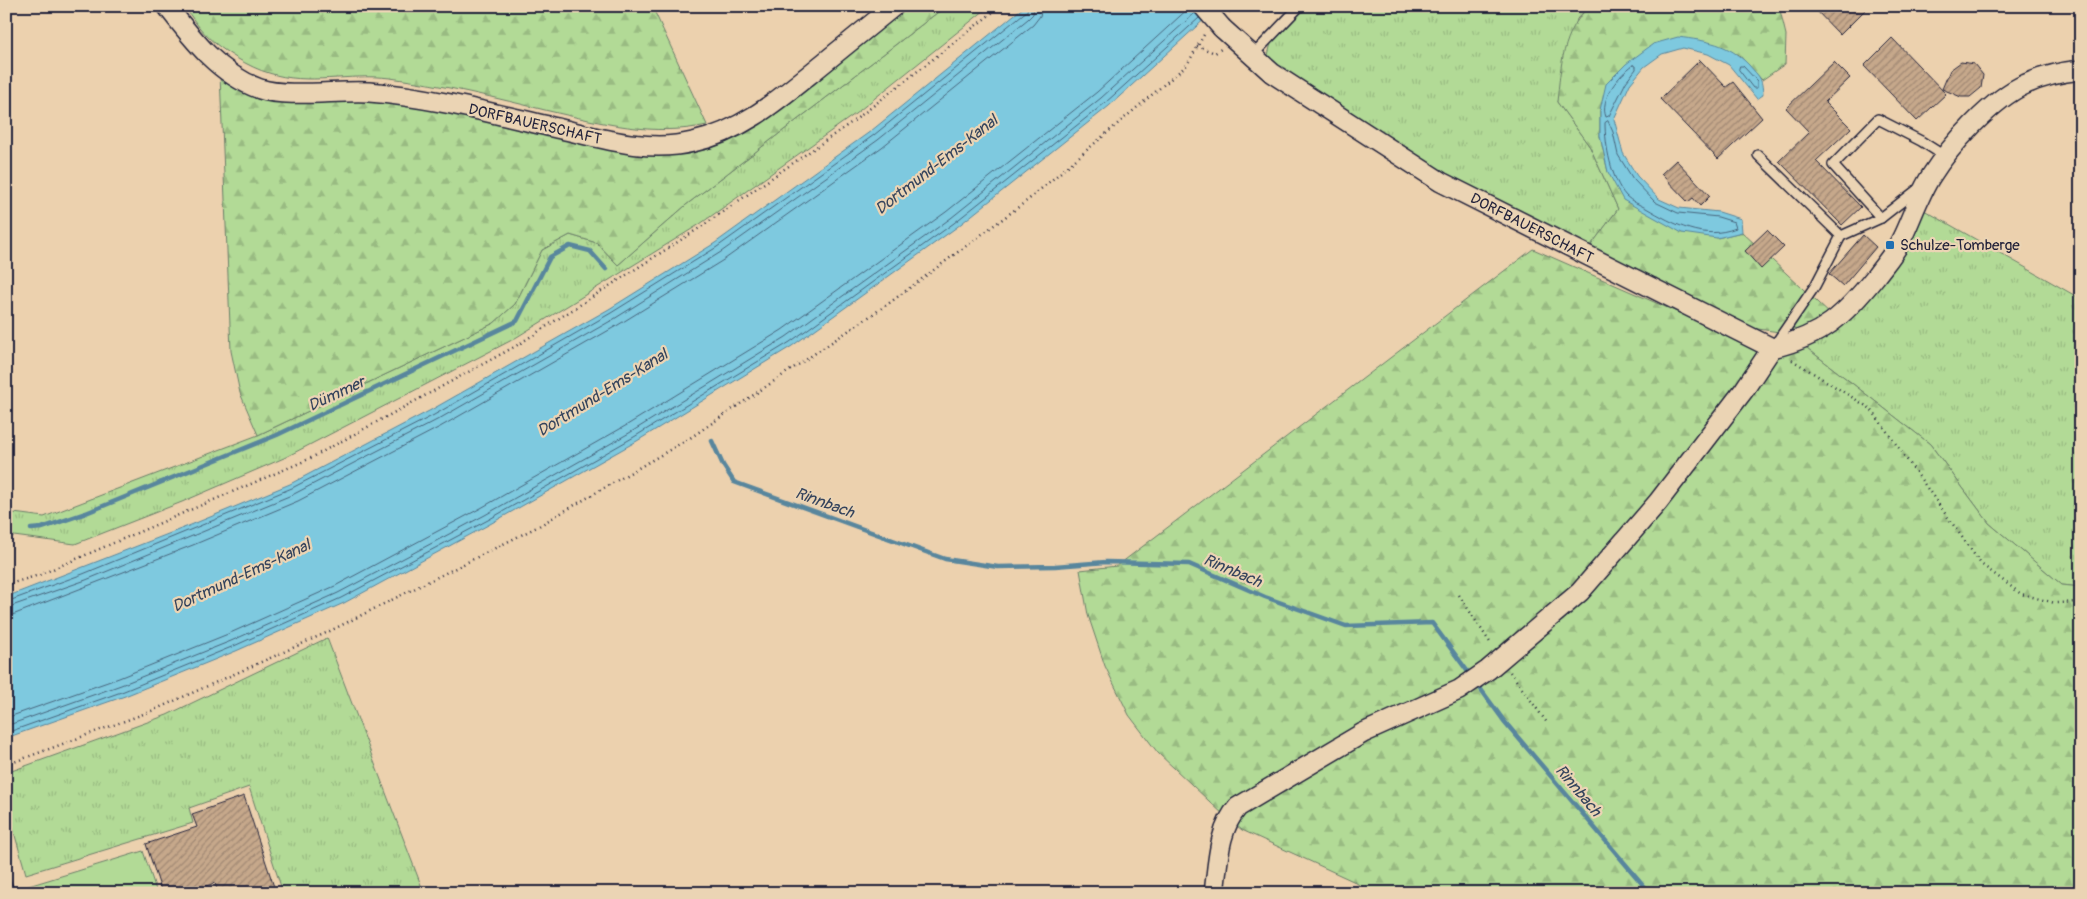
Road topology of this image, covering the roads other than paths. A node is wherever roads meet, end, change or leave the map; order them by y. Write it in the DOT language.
graph roads {
  1 [pos="168,6"];
  2 [pos="894,6"];
  3 [pos="1203,6"];
  4 [pos="1300,6"];
  5 [pos="1252,56"];
  6 [pos="2081,70"];
  7 [pos="1758,154"];
  8 [pos="1946,157"];
  9 [pos="1931,177"];
  10 [pos="1881,218"];
  11 [pos="1841,236"];
  12 [pos="1772,348"];
  13 [pos="6,883"];
  14 [pos="9,893"];
  15 [pos="1214,893"];
  1 -- 2 [label="street, DORFBAUERSCHAFT"];
  3 -- 5 [label="street, DORFBAUERSCHAFT, bridge"];
  4 -- 5 [label="lane"];
  5 -- 12 [label="street, DORFBAUERSCHAFT"];
  6 -- 8 [label="street"];
  7 -- 11 [label="lane"];
  8 -- 9 [label="street"];
  8 -- 10 [label="lane"];
  9 -- 10 [label="lane"];
  9 -- 12 [label="street"];
  10 -- 11 [label="lane"];
  11 -- 12 [label="lane"];
  12 -- 15 [label="street"];
  13 -- 14 [label="lane"];
}
